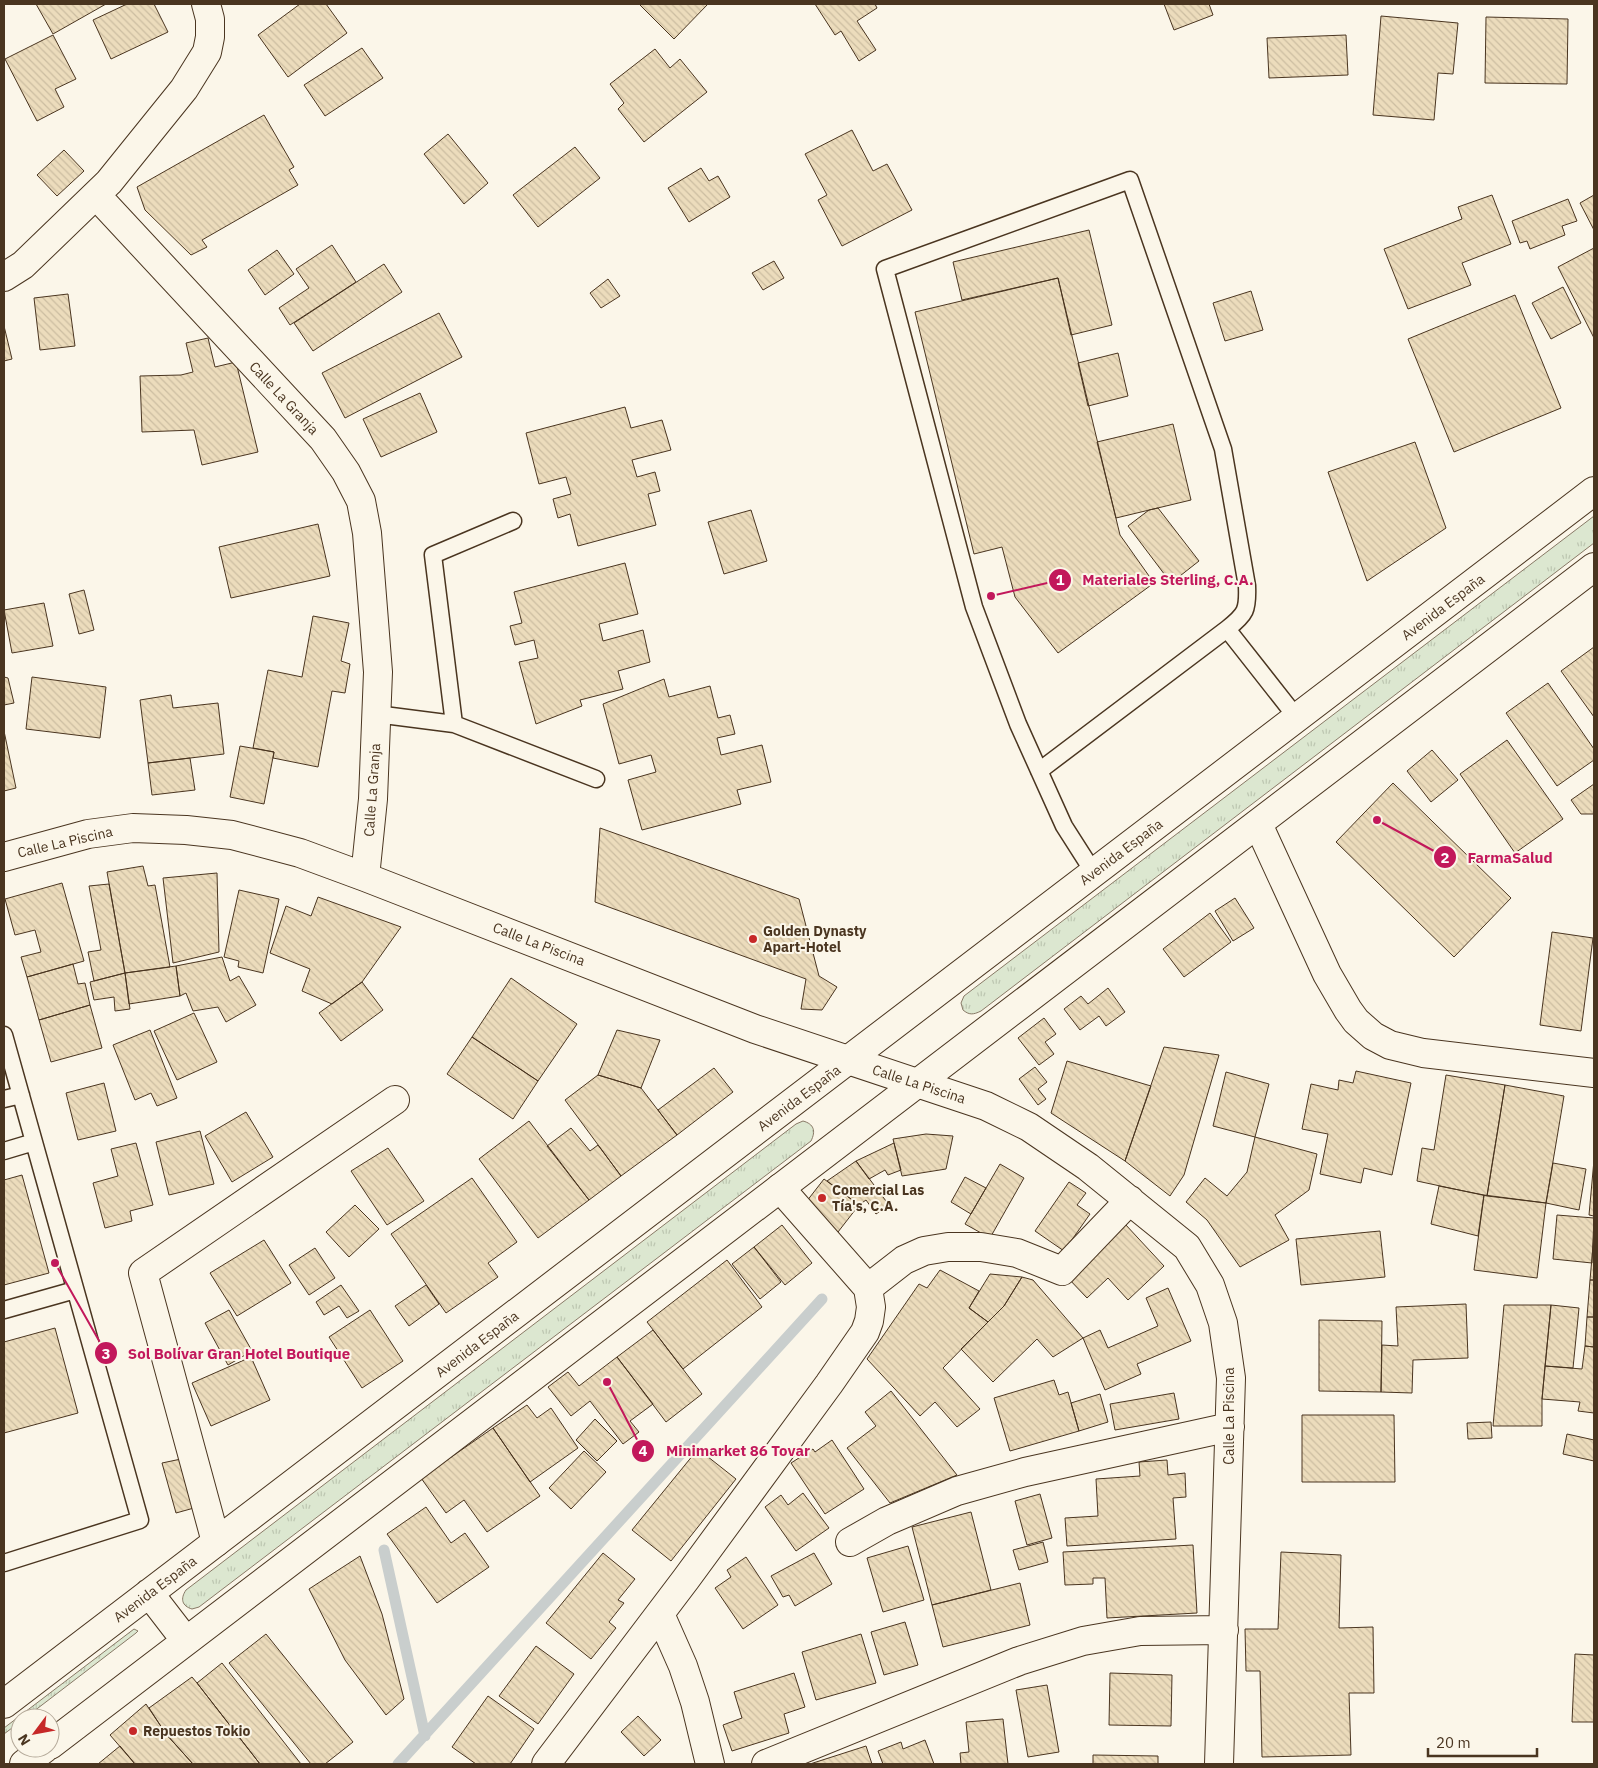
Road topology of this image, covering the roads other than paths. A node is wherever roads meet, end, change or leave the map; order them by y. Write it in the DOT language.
graph roads {
  1 [pos="206,4"];
  2 [pos="96,195"];
  3 [pos="4,277"];
  4 [pos="1594,492"];
  5 [pos="513,521"];
  6 [pos="1594,567"];
  7 [pos="1227,629"];
  8 [pos="376,714"];
  9 [pos="1297,718"];
  10 [pos="454,724"];
  11 [pos="1039,771"];
  12 [pos="596,779"];
  13 [pos="1258,824"];
  14 [pos="4,857"];
  15 [pos="1094,873"];
  16 [pos="365,877"];
  17 [pos="4,1034"];
  18 [pos="848,1061"];
  19 [pos="1594,1073"];
  20 [pos="917,1084"];
  21 [pos="21,1095"];
  22 [pos="4,1100"];
  23 [pos="395,1100"];
  24 [pos="34,1142"];
  25 [pos="4,1151"];
  26 [pos="780,1188"];
  27 [pos="1130,1200"];
  28 [pos="868,1288"];
  29 [pos="75,1290"];
  30 [pos="4,1310"];
  31 [pos="1230,1427"];
  32 [pos="216,1542"];
  33 [pos="850,1542"];
  34 [pos="4,1563"];
  35 [pos="149,1593"];
  36 [pos="660,1614"];
  37 [pos="1224,1630"];
  38 [pos="186,1641"];
  39 [pos="4,1704"];
  40 [pos="60,1736"];
  41 [pos="546,1764"];
  42 [pos="710,1764"];
  43 [pos="766,1764"];
  44 [pos="1219,1764"];
  1 -- 2 [label="street"];
  2 -- 3 [label="street"];
  2 -- 8 [label="street, Calle La Granja"];
  4 -- 9 [label="street, Avenida España"];
  5 -- 10 [label="lane"];
  6 -- 13 [label="street"];
  7 -- 9 [label="lane"];
  7 -- 11 [label="lane"];
  7 -- 11 [label="lane"];
  8 -- 10 [label="lane"];
  8 -- 16 [label="street, Calle La Granja"];
  9 -- 15 [label="street, Avenida España"];
  10 -- 12 [label="lane"];
  11 -- 15 [label="lane"];
  13 -- 19 [label="street"];
  13 -- 20 [label="street"];
  14 -- 16 [label="street, Calle La Piscina"];
  15 -- 18 [label="street, Avenida España"];
  16 -- 18 [label="street, Calle La Piscina"];
  17 -- 21 [label="lane"];
  18 -- 20 [label="street, Calle La Piscina"];
  18 -- 32 [label="street, Avenida España"];
  20 -- 26 [label="street"];
  20 -- 27 [label="street, Calle La Piscina"];
  21 -- 22 [label="lane"];
  21 -- 24 [label="lane"];
  23 -- 32 [label="street"];
  24 -- 25 [label="lane"];
  24 -- 29 [label="lane"];
  26 -- 28 [label="street"];
  26 -- 38 [label="street"];
  27 -- 28 [label="street"];
  27 -- 31 [label="street, Calle La Piscina"];
  28 -- 36 [label="street"];
  29 -- 30 [label="lane"];
  29 -- 34 [label="lane"];
  31 -- 33 [label="street"];
  31 -- 37 [label="street, Calle La Piscina"];
  32 -- 35 [label="street, Avenida España"];
  35 -- 38 [label="street"];
  35 -- 39 [label="street, Avenida España"];
  36 -- 41 [label="street"];
  36 -- 42 [label="street"];
  37 -- 43 [label="street"];
  37 -- 44 [label="street, Calle La Piscina"];
  38 -- 40 [label="street"];
}
